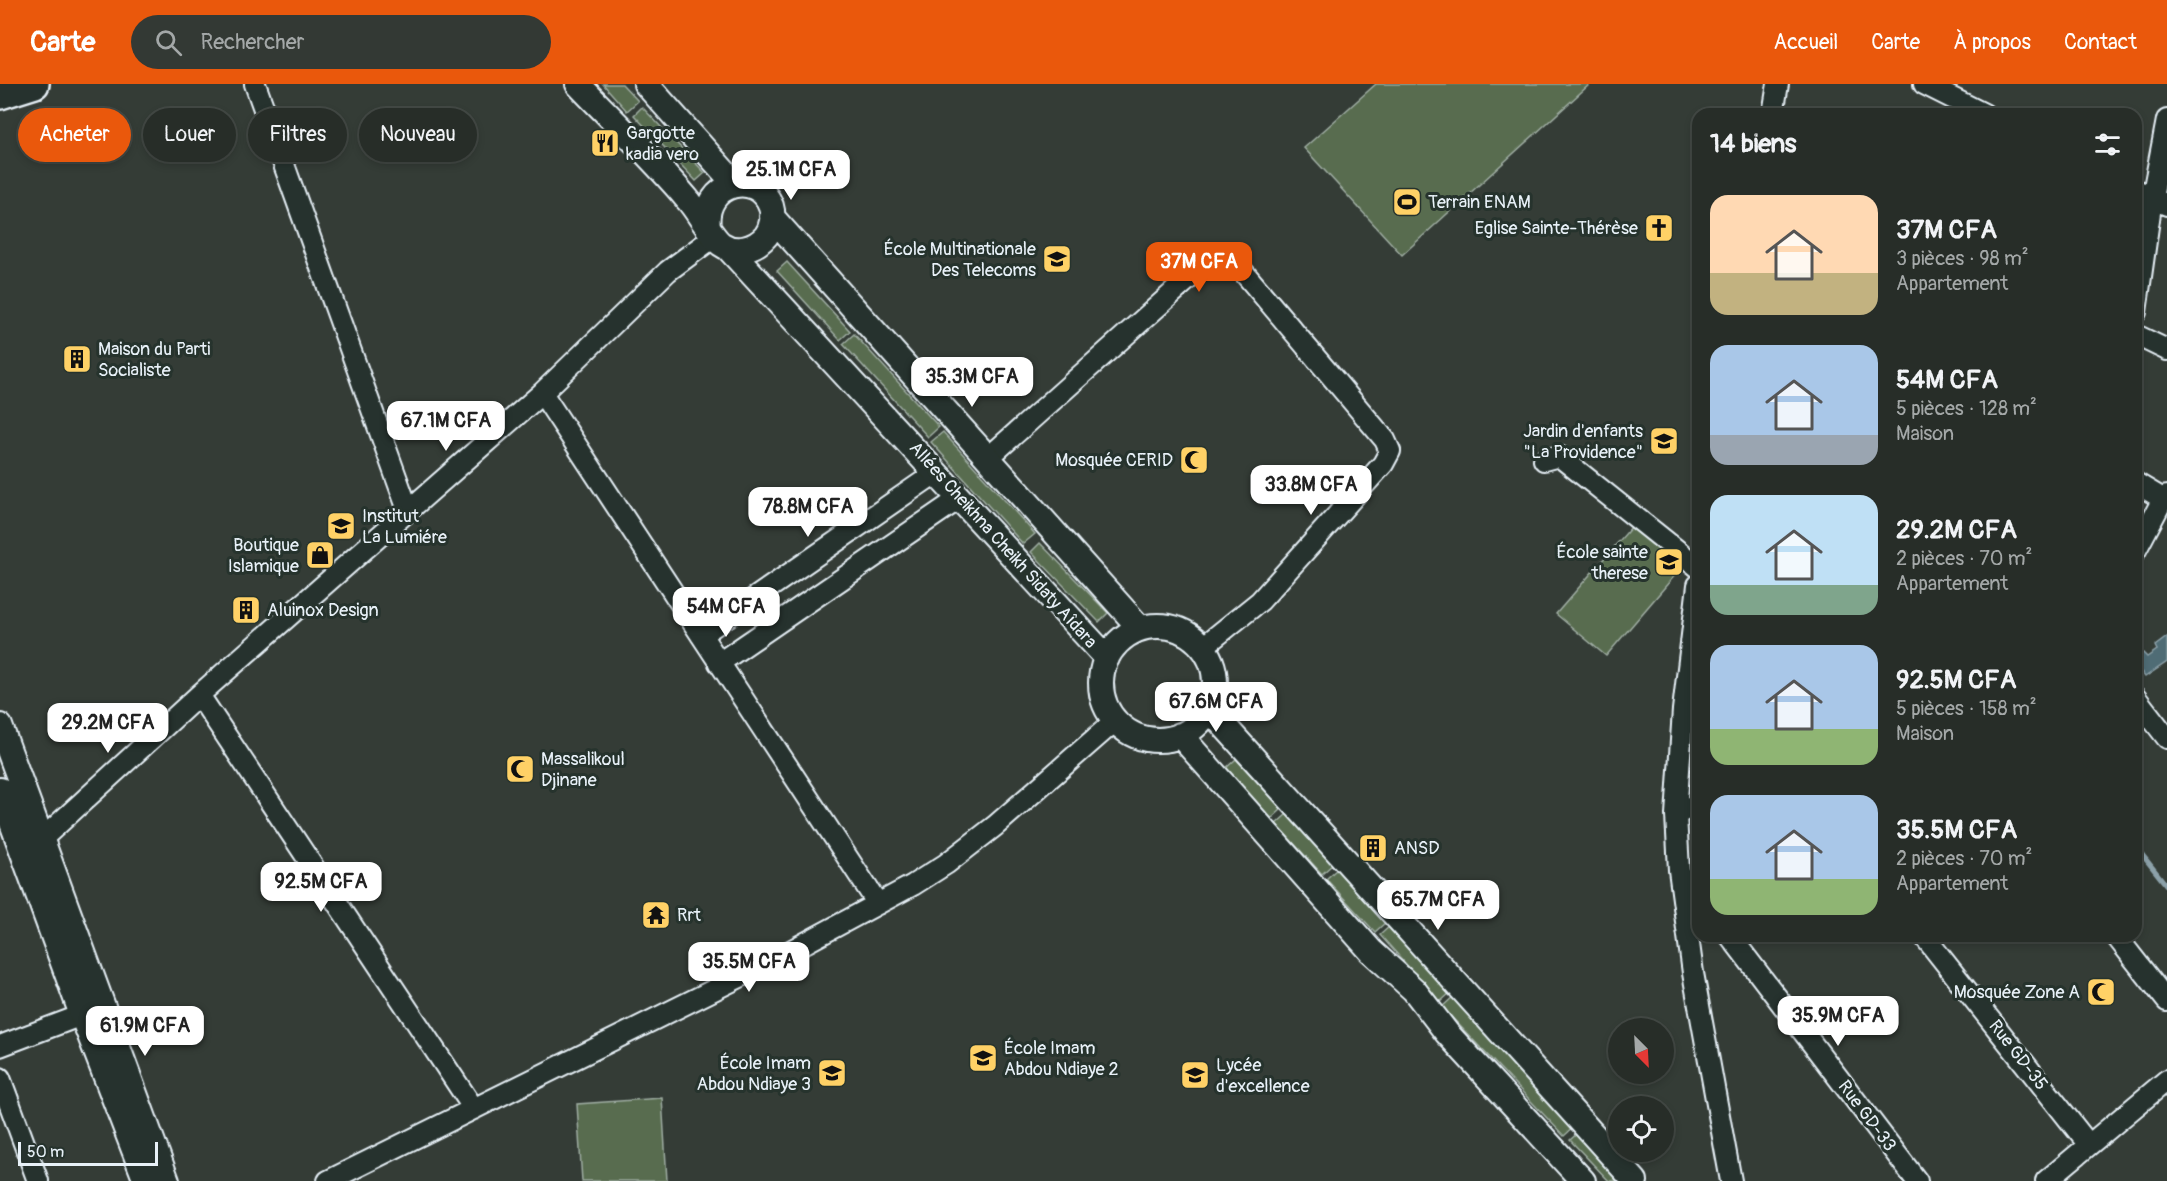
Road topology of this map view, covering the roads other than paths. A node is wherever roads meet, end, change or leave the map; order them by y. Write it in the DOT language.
graph roads {
  1 [pos="35,84"];
  2 [pos="255,84"];
  3 [pos="578,84"];
  4 [pos="646,84"];
  5 [pos="1778,84"];
  6 [pos="1924,84"];
  7 [pos="0,95"];
  8 [pos="1774,108"];
  9 [pos="1972,108"];
  10 [pos="2167,120"];
  11 [pos="736,185"];
  12 [pos="2152,198"];
  13 [pos="772,217"];
  14 [pos="717,237"];
  15 [pos="2142,269"];
  16 [pos="2142,338"];
  17 [pos="2167,350"];
  18 [pos="542,393"];
  19 [pos="988,458"];
  20 [pos="1544,460"];
  21 [pos="937,472"];
  22 [pos="2142,486"];
  23 [pos="2165,497"];
  24 [pos="960,498"];
  25 [pos="408,510"];
  26 [pos="2142,539"];
  27 [pos="1692,562"];
  28 [pos="1140,628"];
  29 [pos="701,635"];
  30 [pos="1203,647"];
  31 [pos="1107,658"];
  32 [pos="719,663"];
  33 [pos="1692,681"];
  34 [pos="199,695"];
  35 [pos="2142,706"];
  36 [pos="1209,709"];
  37 [pos="1690,713"];
  38 [pos="1115,721"];
  39 [pos="0,726"];
  40 [pos="1180,735"];
  41 [pos="2167,738"];
  42 [pos="0,790"];
  43 [pos="1692,806"];
  44 [pos="1676,815"];
  45 [pos="42,839"];
  46 [pos="1679,870"];
  47 [pos="1692,887"];
  48 [pos="878,904"];
  49 [pos="1735,942"];
  50 [pos="1929,942"];
  51 [pos="2121,942"];
  52 [pos="2167,1001"];
  53 [pos="82,1015"];
  54 [pos="0,1046"];
  55 [pos="0,1078"];
  56 [pos="2167,1080"];
  57 [pos="474,1109"];
  58 [pos="2089,1145"];
  59 [pos="38,1181"];
  60 [pos="146,1181"];
  61 [pos="167,1181"];
  62 [pos="328,1181"];
  63 [pos="1583,1181"];
  64 [pos="1635,1181"];
  65 [pos="1731,1181"];
  66 [pos="1917,1181"];
  67 [pos="2046,1181"];
  1 -- 7 [label="main road"];
  2 -- 25 [label="street"];
  3 -- 14 [label="street, Allées Cheikhna Cheikh Sidaty Aîdara"];
  4 -- 11 [label="street"];
  5 -- 8 [label="street"];
  6 -- 9 [label="street"];
  10 -- 12 [label="street"];
  11 -- 13 [label="street"];
  11 -- 14 [label="street"];
  12 -- 15 [label="street"];
  13 -- 14 [label="street"];
  13 -- 19 [label="street"];
  14 -- 18 [label="street"];
  14 -- 21 [label="street, Allées Cheikhna Cheikh Sidaty Aîdara"];
  16 -- 17 [label="street"];
  18 -- 25 [label="street"];
  18 -- 29 [label="street"];
  19 -- 28 [label="street"];
  19 -- 30 [label="street"];
  20 -- 27 [label="street"];
  21 -- 24 [label="street, Allées Cheikhna Cheikh Sidaty Aîdara"];
  21 -- 29 [label="street"];
  22 -- 23 [label="street"];
  23 -- 26 [label="street"];
  24 -- 31 [label="street, Allées Cheikhna Cheikh Sidaty Aîdara"];
  24 -- 32 [label="street"];
  25 -- 34 [label="street"];
  28 -- 30 [label="street"];
  28 -- 31 [label="street"];
  29 -- 32 [label="street"];
  30 -- 36 [label="street"];
  31 -- 38 [label="street"];
  32 -- 48 [label="street"];
  33 -- 37 [label="street"];
  34 -- 45 [label="street"];
  34 -- 57 [label="street"];
  35 -- 41 [label="street"];
  36 -- 40 [label="street"];
  36 -- 64 [label="street"];
  37 -- 44 [label="street"];
  38 -- 40 [label="street"];
  38 -- 48 [label="street"];
  39 -- 45 [label="street"];
  40 -- 63 [label="street"];
  42 -- 53 [label="street"];
  43 -- 44 [label="street"];
  44 -- 46 [label="street"];
  45 -- 61 [label="street"];
  46 -- 47 [label="street"];
  46 -- 65 [label="street"];
  48 -- 57 [label="street"];
  49 -- 66 [label="street, Rue GD-33"];
  50 -- 58 [label="street, Rue GD-35"];
  51 -- 52 [label="street"];
  53 -- 54 [label="street"];
  53 -- 60 [label="street"];
  55 -- 59 [label="street"];
  56 -- 58 [label="street"];
  57 -- 62 [label="street"];
  58 -- 67 [label="street"];
}
